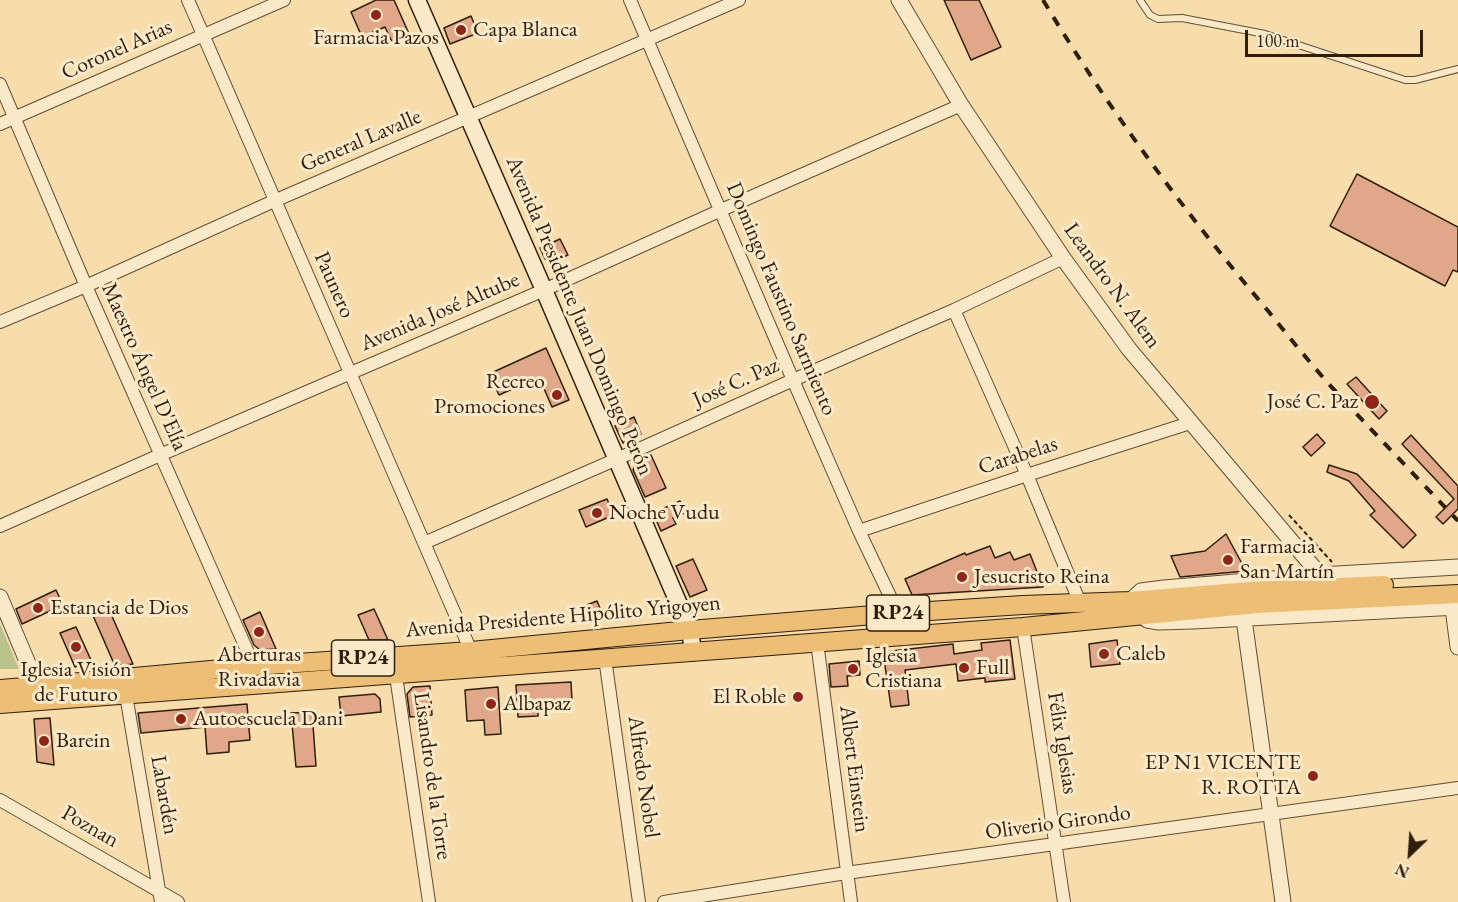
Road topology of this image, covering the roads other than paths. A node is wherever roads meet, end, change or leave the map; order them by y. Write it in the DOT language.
graph roads {
  1 [pos="188,0"];
  2 [pos="284,0"];
  3 [pos="417,0"];
  4 [pos="630,0"];
  5 [pos="739,0"];
  6 [pos="899,0"];
  7 [pos="1140,0"];
  8 [pos="204,36"];
  9 [pos="647,40"];
  10 [pos="1458,69"];
  11 [pos="0,84"];
  12 [pos="961,105"];
  13 [pos="15,118"];
  14 [pos="468,118"];
  15 [pos="0,124"];
  16 [pos="274,201"];
  17 [pos="719,211"];
  18 [pos="1063,258"];
  19 [pos="86,286"];
  20 [pos="544,290"];
  21 [pos="954,310"];
  22 [pos="0,322"];
  23 [pos="350,374"];
  24 [pos="792,380"];
  25 [pos="1190,423"];
  26 [pos="160,455"];
  27 [pos="617,459"];
  28 [pos="1027,475"];
  29 [pos="0,526"];
  30 [pos="859,531"];
  31 [pos="424,543"];
  32 [pos="1458,567"];
  33 [pos="1320,575"];
  34 [pos="1458,582"];
  35 [pos="0,597"];
  36 [pos="1080,603"];
  37 [pos="1456,603"];
  38 [pos="1130,609"];
  39 [pos="898,613"];
  40 [pos="1244,619"];
  41 [pos="1023,627"];
  42 [pos="690,630"];
  43 [pos="817,642"];
  44 [pos="1458,647"];
  45 [pos="471,651"];
  46 [pos="693,652"];
  47 [pos="605,658"];
  48 [pos="395,665"];
  49 [pos="254,666"];
  50 [pos="0,688"];
  51 [pos="39,693"];
  52 [pos="126,695"];
  53 [pos="0,704"];
  54 [pos="1458,788"];
  55 [pos="0,800"];
  56 [pos="1271,814"];
  57 [pos="1056,844"];
  58 [pos="846,873"];
  59 [pos="160,897"];
  60 [pos="178,902"];
  61 [pos="429,902"];
  62 [pos="639,902"];
  63 [pos="664,902"];
  64 [pos="851,902"];
  65 [pos="1064,902"];
  66 [pos="1283,902"];
  1 -- 8 [label="street, Paunero"];
  2 -- 8 [label="street, Coronel Arias"];
  3 -- 14 [label="main road, Avenida Presidente Juan Domingo Perón"];
  4 -- 9 [label="street, Domingo Faustino Sarmiento"];
  5 -- 9 [label="street, General Lavalle"];
  6 -- 12 [label="street, Leandro N. Alem"];
  7 -- 10 [label="lane"];
  8 -- 13 [label="street, Coronel Arias"];
  8 -- 16 [label="street, Paunero"];
  9 -- 14 [label="street, General Lavalle"];
  9 -- 17 [label="street, Domingo Faustino Sarmiento"];
  11 -- 13 [label="street, Maestro Ángel D'Elía"];
  12 -- 17 [label="street, Avenida José Altube"];
  12 -- 18 [label="street, Leandro N. Alem"];
  13 -- 15 [label="street, Coronel Arias"];
  13 -- 19 [label="street, Maestro Ángel D'Elía"];
  14 -- 16 [label="street, General Lavalle"];
  14 -- 20 [label="main road, Avenida Presidente Juan Domingo Perón"];
  16 -- 19 [label="street, General Lavalle"];
  16 -- 23 [label="street, Paunero"];
  17 -- 20 [label="street, Avenida José Altube"];
  17 -- 24 [label="street, Domingo Faustino Sarmiento"];
  18 -- 21 [label="street, José C. Paz"];
  18 -- 25 [label="street, Leandro N. Alem"];
  19 -- 22 [label="street, General Lavalle"];
  19 -- 26 [label="street, Maestro Ángel D'Elía"];
  20 -- 23 [label="street, Avenida José Altube"];
  20 -- 27 [label="main road, Avenida Presidente Juan Domingo Perón"];
  21 -- 24 [label="street, José C. Paz"];
  21 -- 28 [label="street"];
  23 -- 26 [label="street, Avenida José Altube"];
  23 -- 31 [label="street, Paunero"];
  24 -- 27 [label="street, José C. Paz"];
  24 -- 30 [label="street, Domingo Faustino Sarmiento"];
  25 -- 28 [label="street, Carabelas"];
  25 -- 33 [label="street, Leandro N. Alem"];
  26 -- 29 [label="street, Avenida José Altube"];
  26 -- 49 [label="street, Maestro Ángel D'Elía"];
  27 -- 31 [label="street, José C. Paz"];
  27 -- 42 [label="main road, Avenida Presidente Juan Domingo Perón"];
  28 -- 30 [label="street, Carabelas"];
  28 -- 36 [label="street"];
  30 -- 39 [label="street, Domingo Faustino Sarmiento"];
  31 -- 45 [label="street, Paunero"];
  32 -- 33 [label="street, Avenida Presidente Hipólito Yrigoyen"];
  33 -- 38 [label="street, Avenida Presidente Hipólito Yrigoyen"];
  34 -- 38 [label="main road, Avenida Presidente Hipólito Yrigoyen / RP24"];
  35 -- 51 [label="street"];
  36 -- 38 [label="main road, Avenida Presidente Hipólito Yrigoyen / RP24"];
  36 -- 39 [label="main road, Avenida Presidente Hipólito Yrigoyen / RP24"];
  37 -- 38 [label="main road, Avenida Presidente Hipólito Yrigoyen / RP24"];
  37 -- 40 [label="street, Avenida Presidente Hipólito Yrigoyen"];
  37 -- 44 [label="street"];
  38 -- 40 [label="street, Avenida Presidente Hipólito Yrigoyen"];
  38 -- 41 [label="main road, Avenida Presidente Hipólito Yrigoyen / RP24"];
  39 -- 42 [label="main road, Avenida Presidente Hipólito Yrigoyen / RP24"];
  40 -- 56 [label="street"];
  41 -- 43 [label="main road, Avenida Presidente Hipólito Yrigoyen / RP24"];
  41 -- 57 [label="street, Félix Iglesias"];
  42 -- 45 [label="main road, Avenida Presidente Hipólito Yrigoyen / RP24"];
  42 -- 46 [label="main road, Avenida Presidente Juan Domingo Perón"];
  43 -- 46 [label="main road, Avenida Presidente Hipólito Yrigoyen / RP24"];
  43 -- 58 [label="street, Albert Einstein"];
  45 -- 48 [label="main road, Avenida Presidente Hipólito Yrigoyen / RP24"];
  46 -- 47 [label="main road, Avenida Presidente Hipólito Yrigoyen / RP24"];
  47 -- 48 [label="main road, Avenida Presidente Hipólito Yrigoyen / RP24"];
  47 -- 62 [label="street, Alfredo Nobel"];
  48 -- 49 [label="main road, Avenida Presidente Hipólito Yrigoyen / RP24"];
  48 -- 52 [label="main road, Avenida Presidente Hipólito Yrigoyen / RP24"];
  48 -- 61 [label="street, Lisandro de la Torre"];
  49 -- 51 [label="main road, Avenida Presidente Hipólito Yrigoyen / RP24"];
  50 -- 51 [label="main road, Avenida Presidente Hipólito Yrigoyen / RP24"];
  51 -- 52 [label="main road, Avenida Presidente Hipólito Yrigoyen / RP24"];
  51 -- 53 [label="main road, Avenida Presidente Hipólito Yrigoyen / RP24"];
  52 -- 59 [label="street, Labardén"];
  54 -- 56 [label="street, Oliverio Girondo"];
  55 -- 59 [label="street, Poznan"];
  56 -- 57 [label="street, Oliverio Girondo"];
  56 -- 66 [label="street"];
  57 -- 58 [label="street, Oliverio Girondo"];
  57 -- 65 [label="street, Félix Iglesias"];
  58 -- 63 [label="street, Oliverio Girondo"];
  58 -- 64 [label="street, Albert Einstein"];
  59 -- 60 [label="street"];
}
